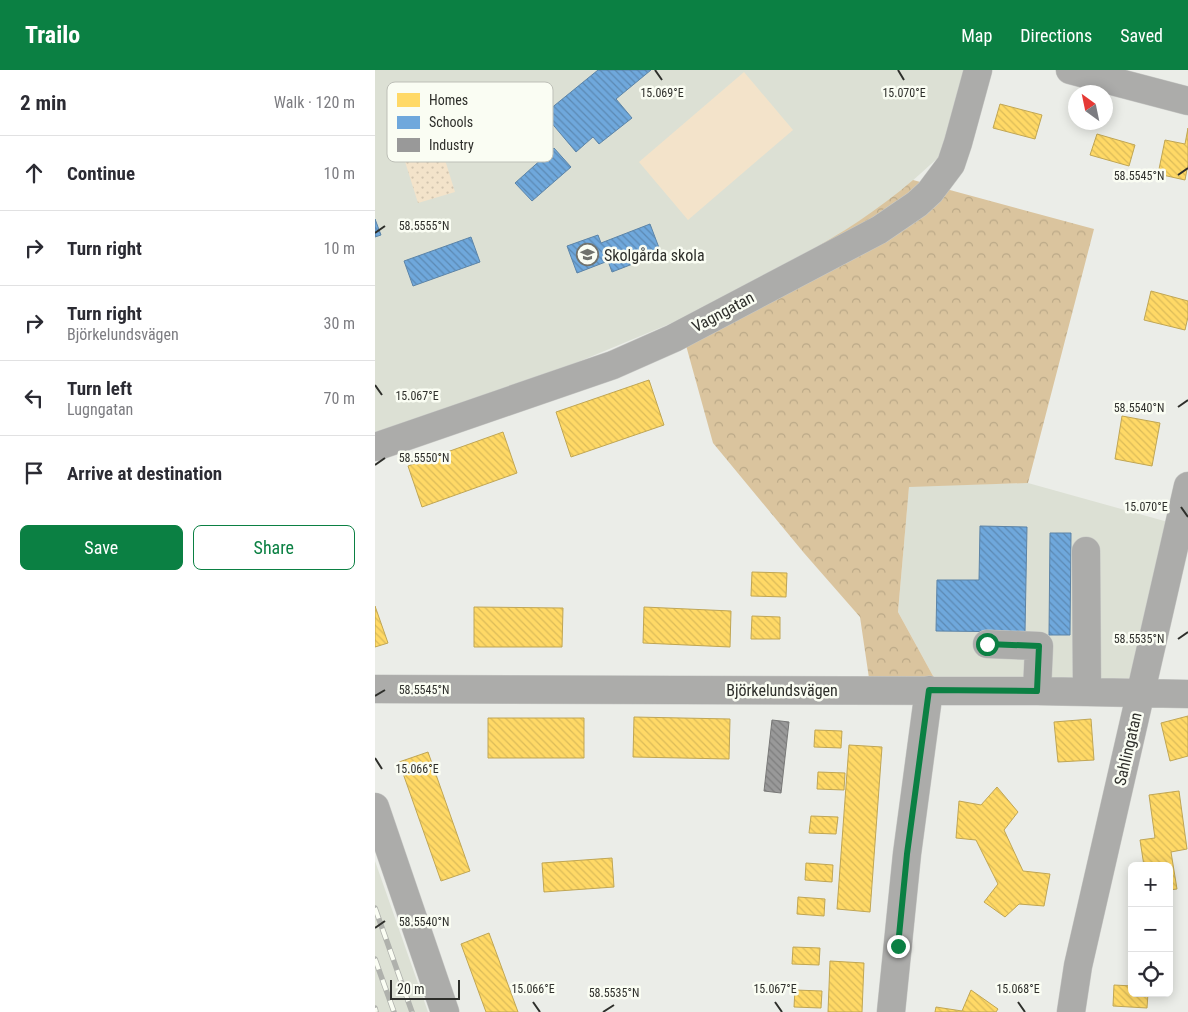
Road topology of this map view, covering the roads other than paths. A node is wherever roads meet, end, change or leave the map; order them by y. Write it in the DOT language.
graph roads {
  1 [pos="978,70"];
  2 [pos="1070,70"];
  3 [pos="1188,101"];
  4 [pos="375,447"];
  5 [pos="1188,486"];
  6 [pos="1087,551"];
  7 [pos="987,644"];
  8 [pos="375,689"];
  9 [pos="929,690"];
  10 [pos="1037,691"];
  11 [pos="1087,692"];
  12 [pos="1141,692"];
  13 [pos="1188,694"];
  14 [pos="375,807"];
  15 [pos="445,1012"];
  16 [pos="891,1012"];
  17 [pos="1071,1012"];
  1 -- 4 [label="street, Vagngatan"];
  2 -- 3 [label="street"];
  5 -- 12 [label="street, Sahlingatan"];
  6 -- 11 [label="street"];
  7 -- 10 [label="street"];
  8 -- 9 [label="street, Björkelundsvägen"];
  9 -- 10 [label="street, Björkelundsvägen"];
  9 -- 16 [label="street"];
  10 -- 11 [label="street, Björkelundsvägen"];
  11 -- 12 [label="street, Björkelundsvägen"];
  12 -- 13 [label="street, Björkelundsvägen"];
  12 -- 17 [label="street, Sahlingatan"];
  14 -- 15 [label="street"];
}
